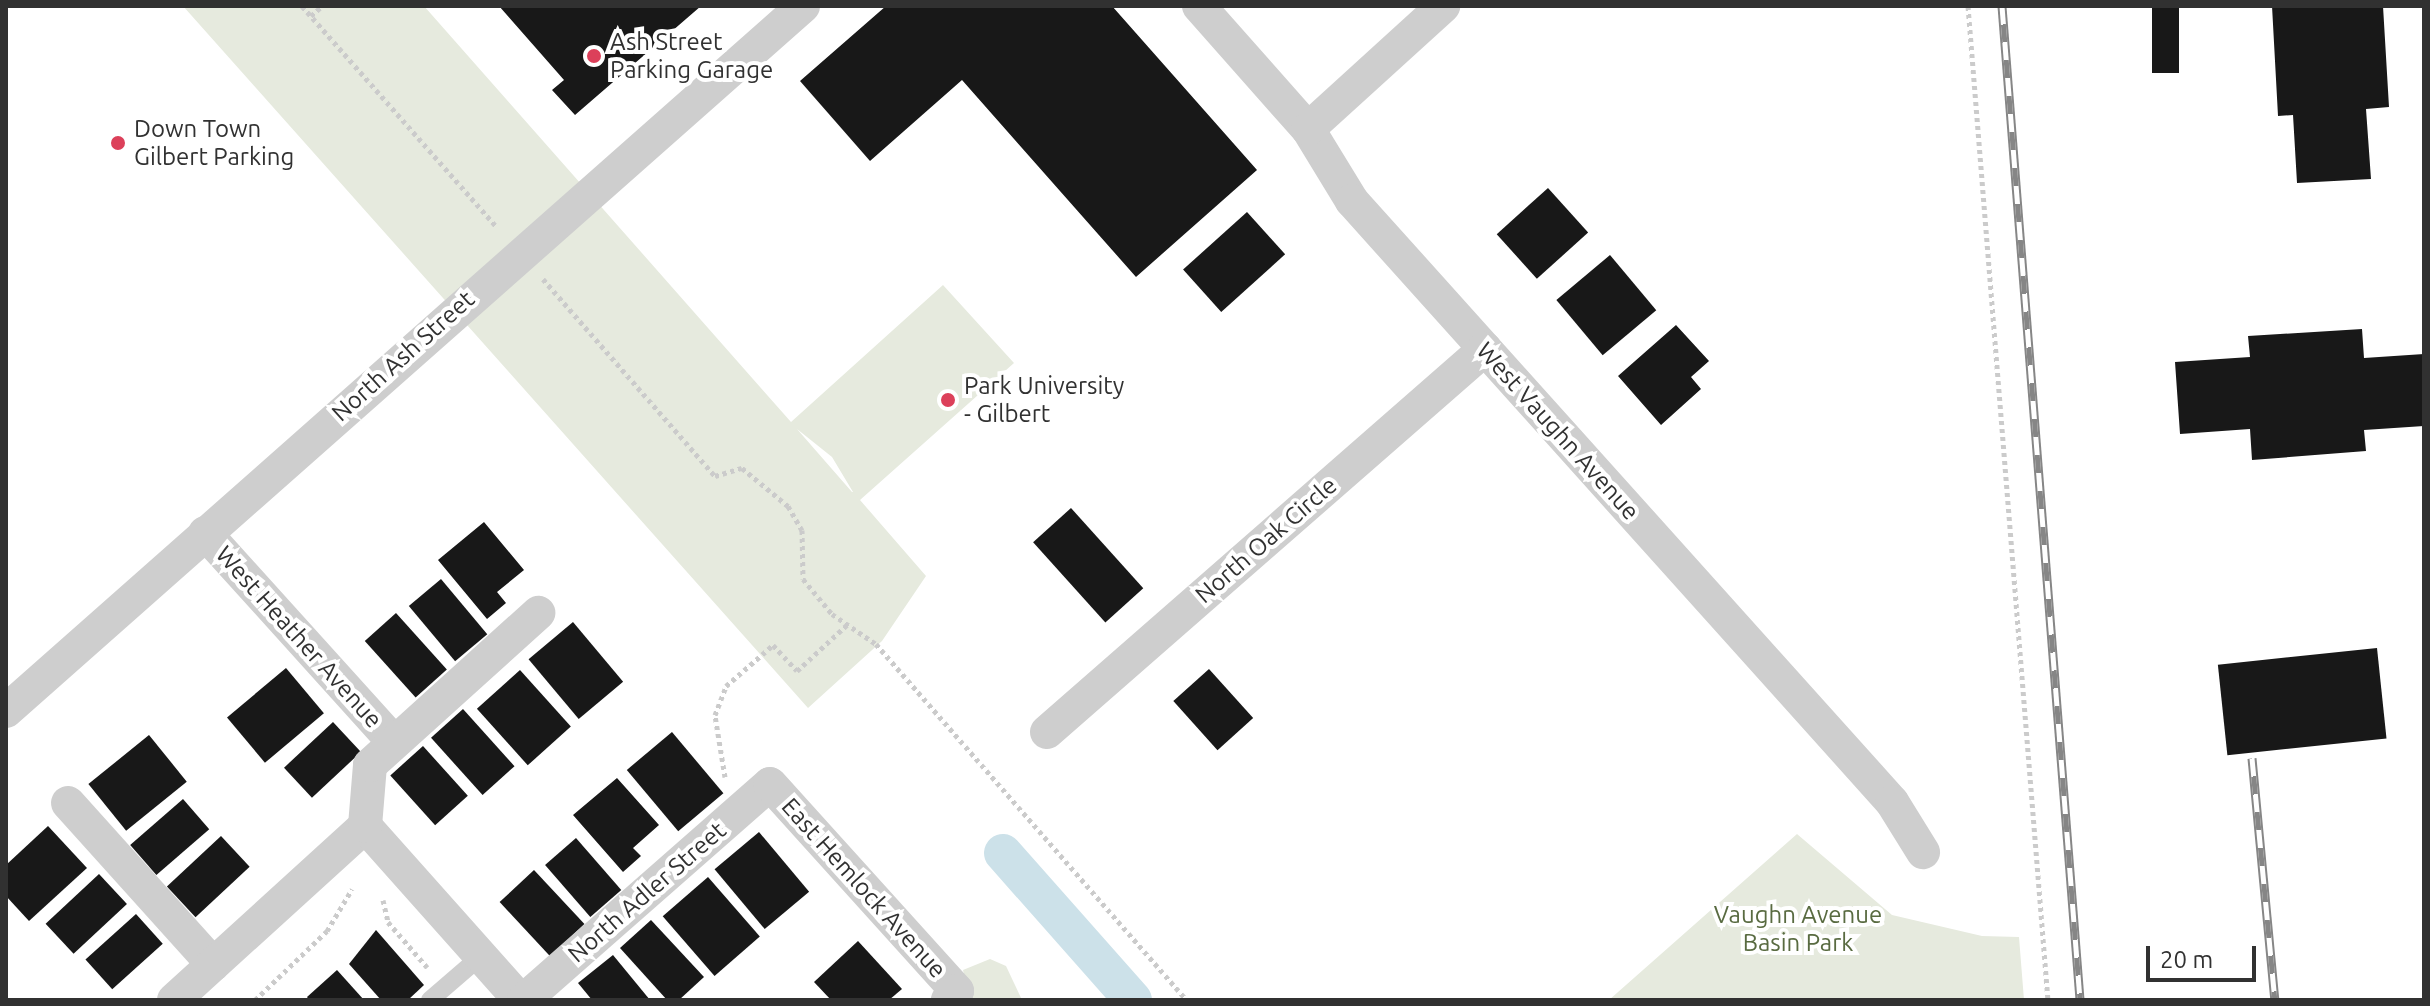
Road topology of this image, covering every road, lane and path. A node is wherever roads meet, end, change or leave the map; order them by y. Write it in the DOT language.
graph roads {
  1 [pos="302,6"];
  2 [pos="322,6"];
  3 [pos="803,6"];
  4 [pos="1199,6"];
  5 [pos="1443,6"];
  6 [pos="1968,6"];
  7 [pos="311,16"];
  8 [pos="1308,129"];
  9 [pos="497,227"];
  10 [pos="540,276"];
  11 [pos="1485,349"];
  12 [pos="205,533"];
  13 [pos="538,613"];
  14 [pos="848,624"];
  15 [pos="6,711"];
  16 [pos="1047,732"];
  17 [pos="381,752"];
  18 [pos="758,794"];
  19 [pos="68,803"];
  20 [pos="365,826"];
  21 [pos="1923,852"];
  22 [pos="357,878"];
  23 [pos="382,893"];
  24 [pos="481,956"];
  25 [pos="213,964"];
  26 [pos="445,987"];
  27 [pos="952,996"];
  28 [pos="174,1000"];
  29 [pos="255,1000"];
  30 [pos="430,1000"];
  31 [pos="522,1000"];
  32 [pos="1187,1000"];
  33 [pos="2048,1000"];
  1 -- 7 [label="path"];
  2 -- 7 [label="path"];
  3 -- 12 [label="street, North Ash Street"];
  4 -- 8 [label="street, West Vaughn Avenue"];
  5 -- 8 [label="street"];
  6 -- 33 [label="path"];
  7 -- 9 [label="path"];
  8 -- 11 [label="street, West Vaughn Avenue"];
  10 -- 14 [label="path"];
  11 -- 16 [label="street, North Oak Circle"];
  11 -- 21 [label="street, West Vaughn Avenue"];
  12 -- 15 [label="street, North Ash Street"];
  12 -- 17 [label="street, West Heather Avenue"];
  13 -- 17 [label="street"];
  14 -- 18 [label="path"];
  14 -- 32 [label="path"];
  17 -- 20 [label="street, West Heather Avenue"];
  18 -- 27 [label="street, East Hemlock Avenue"];
  18 -- 31 [label="street, North Adler Street"];
  19 -- 25 [label="street"];
  20 -- 24 [label="street"];
  20 -- 25 [label="street"];
  22 -- 29 [label="path"];
  23 -- 26 [label="path"];
  24 -- 26 [label="lane"];
  24 -- 31 [label="street"];
  25 -- 28 [label="street"];
  26 -- 30 [label="lane"];
}
